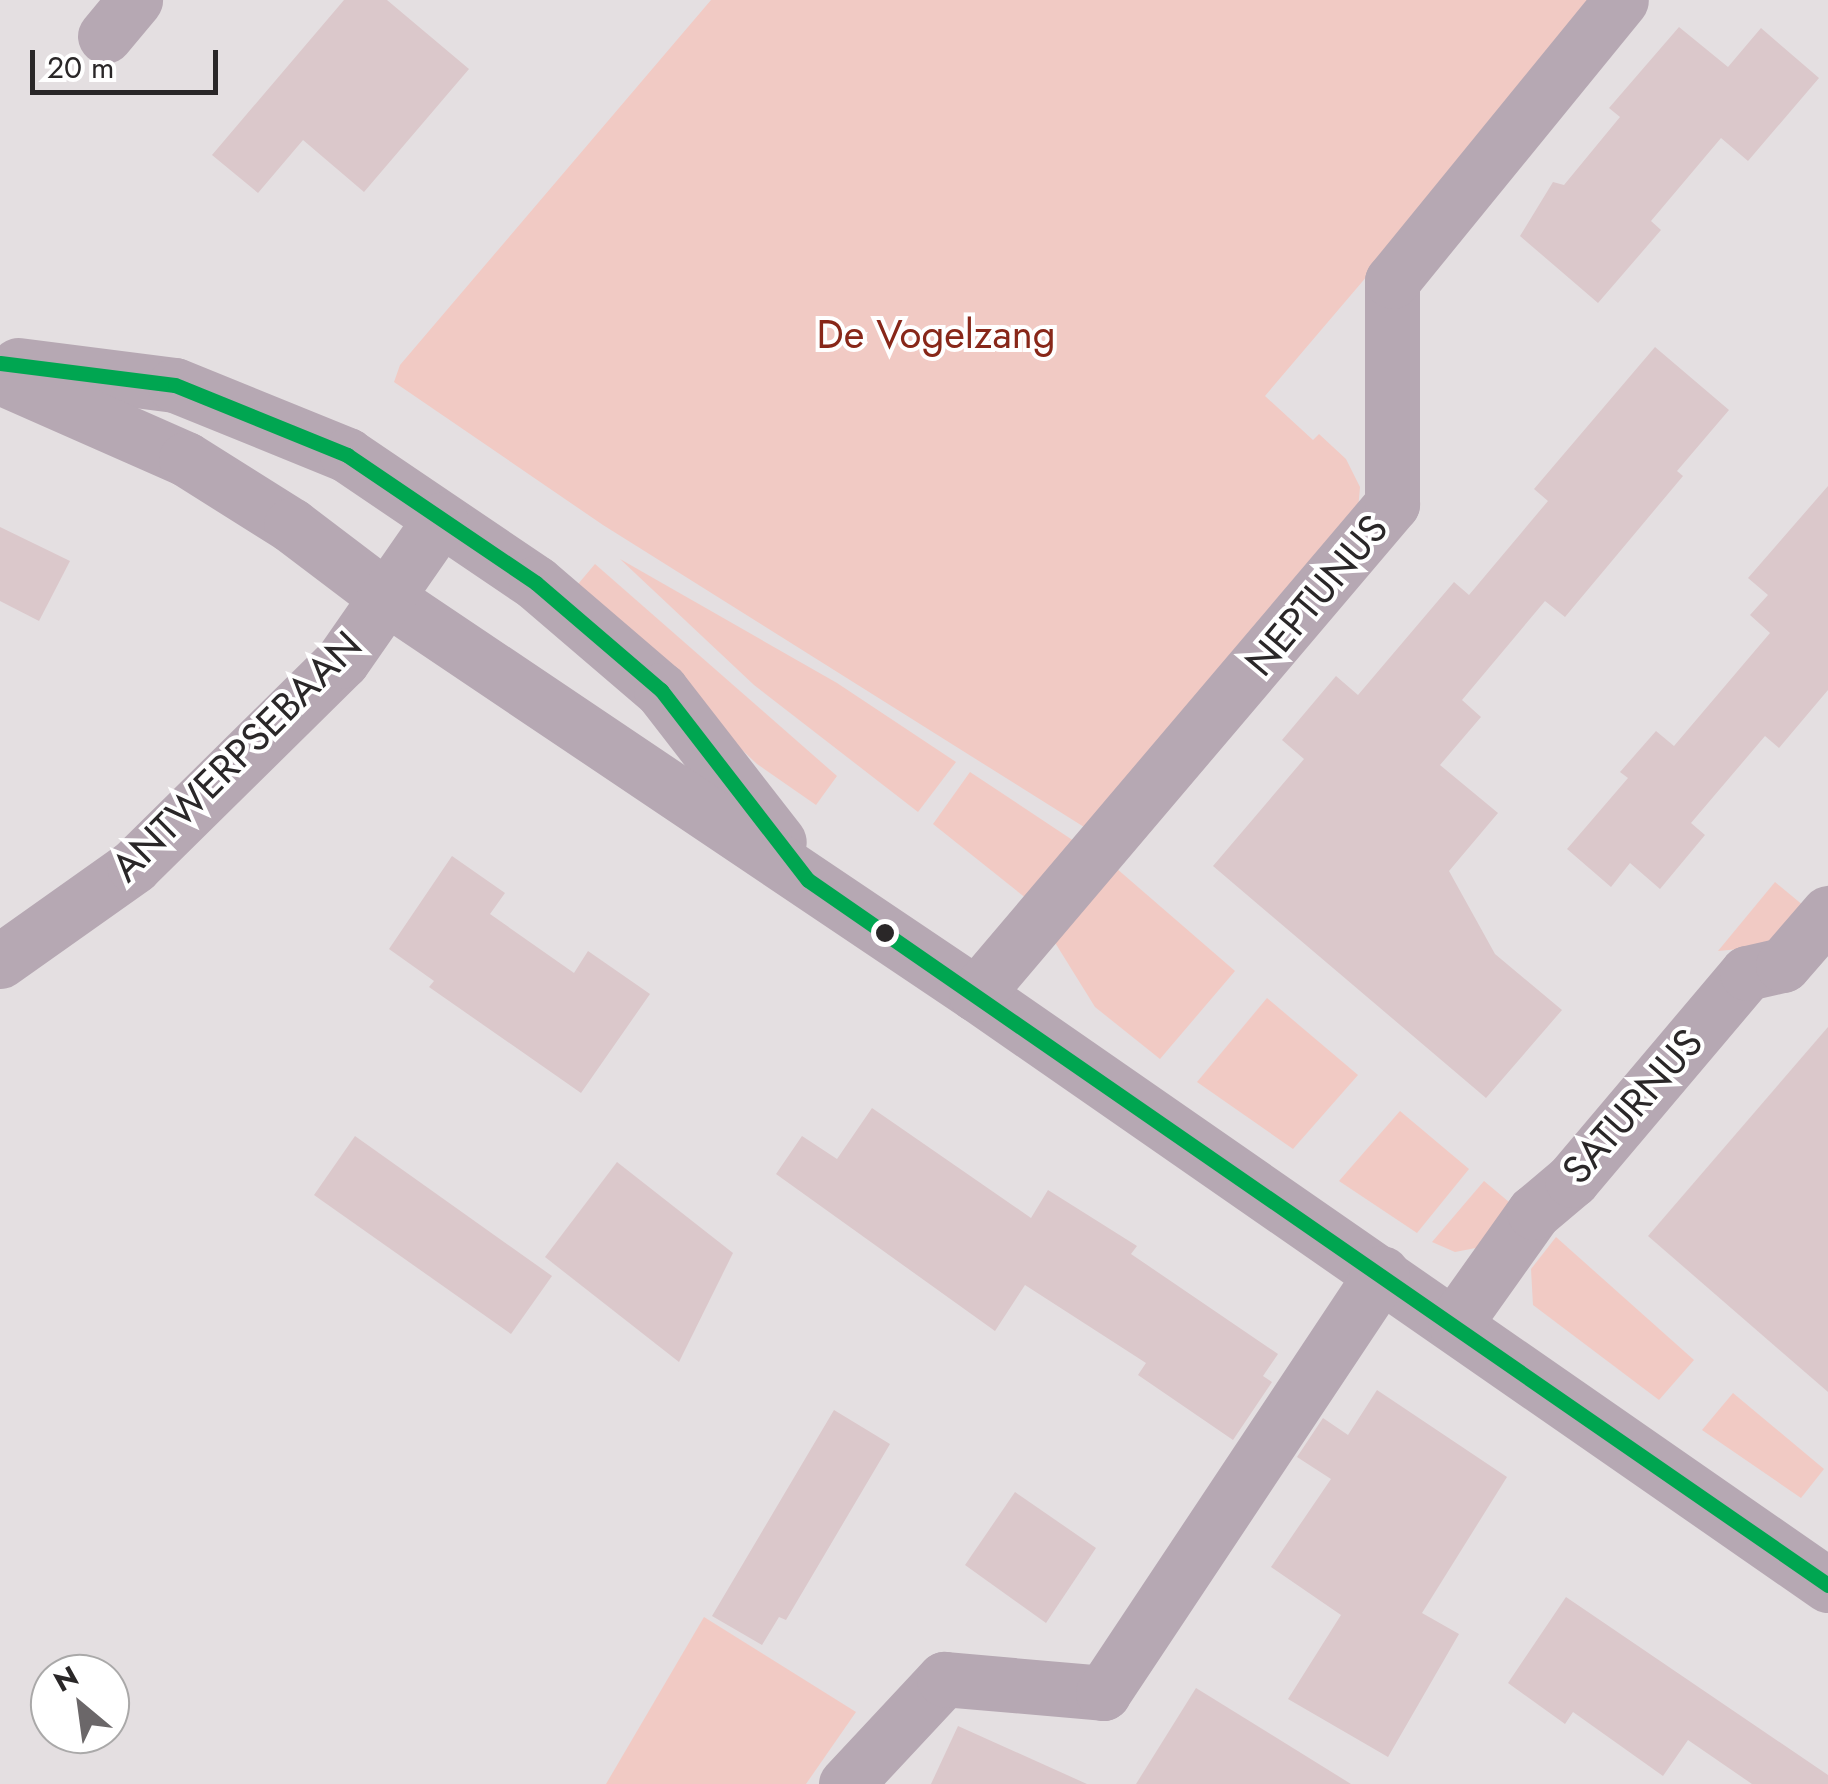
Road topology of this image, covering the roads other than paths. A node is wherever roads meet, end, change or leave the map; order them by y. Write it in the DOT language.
graph roads {
  1 [pos="1621,0"];
  2 [pos="0,362"];
  3 [pos="0,377"];
  4 [pos="440,520"];
  5 [pos="387,598"];
  6 [pos="808,880"];
  7 [pos="1828,913"];
  8 [pos="0,961"];
  9 [pos="976,994"];
  10 [pos="1382,1273"];
  11 [pos="1456,1323"];
  12 [pos="1828,1584"];
  13 [pos="846,1784"];
  1 -- 9 [label="street, NEPTUNUS"];
  2 -- 4 [label="street"];
  3 -- 5 [label="street"];
  4 -- 5 [label="street, ANTWERPSEBAAN"];
  4 -- 6 [label="street"];
  5 -- 6 [label="street"];
  5 -- 8 [label="street, ANTWERPSEBAAN"];
  6 -- 9 [label="street"];
  7 -- 11 [label="street, SATURNUS"];
  9 -- 10 [label="street"];
  10 -- 11 [label="street"];
  10 -- 13 [label="street"];
  11 -- 12 [label="street"];
}
